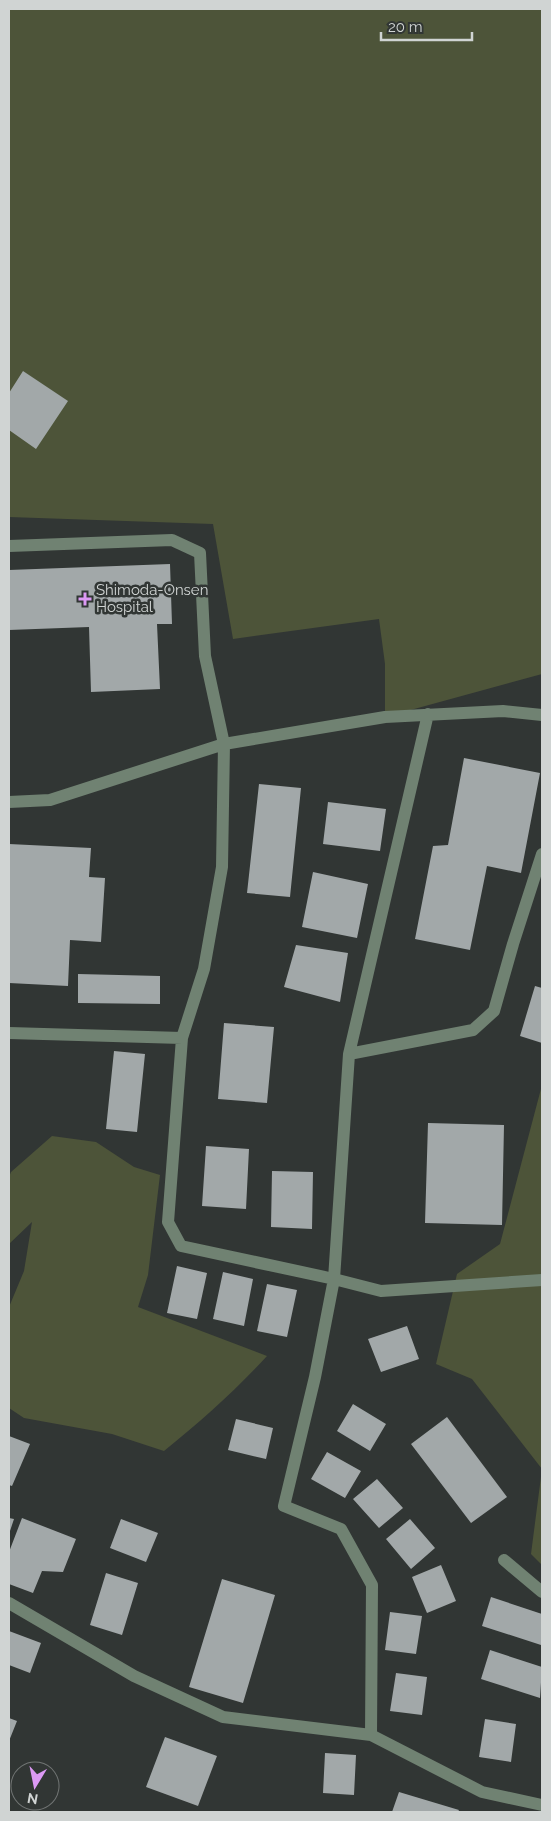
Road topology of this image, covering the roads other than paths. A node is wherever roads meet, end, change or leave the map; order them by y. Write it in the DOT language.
graph roads {
  1 [pos="9,546"];
  2 [pos="428,714"];
  3 [pos="542,715"];
  4 [pos="224,744"];
  5 [pos="9,802"];
  6 [pos="542,854"];
  7 [pos="9,1033"];
  8 [pos="182,1038"];
  9 [pos="349,1054"];
  10 [pos="334,1278"];
  11 [pos="542,1280"];
  12 [pos="504,1560"];
  13 [pos="542,1592"];
  14 [pos="9,1603"];
  15 [pos="370,1735"];
  16 [pos="542,1805"];
  1 -- 4 [label="street"];
  2 -- 3 [label="street"];
  2 -- 4 [label="street"];
  2 -- 9 [label="street"];
  4 -- 5 [label="street"];
  4 -- 8 [label="street"];
  6 -- 9 [label="street"];
  7 -- 8 [label="street"];
  8 -- 10 [label="street"];
  9 -- 10 [label="street"];
  10 -- 11 [label="street"];
  10 -- 15 [label="street"];
  12 -- 13 [label="street"];
  14 -- 15 [label="street"];
  15 -- 16 [label="street"];
}
